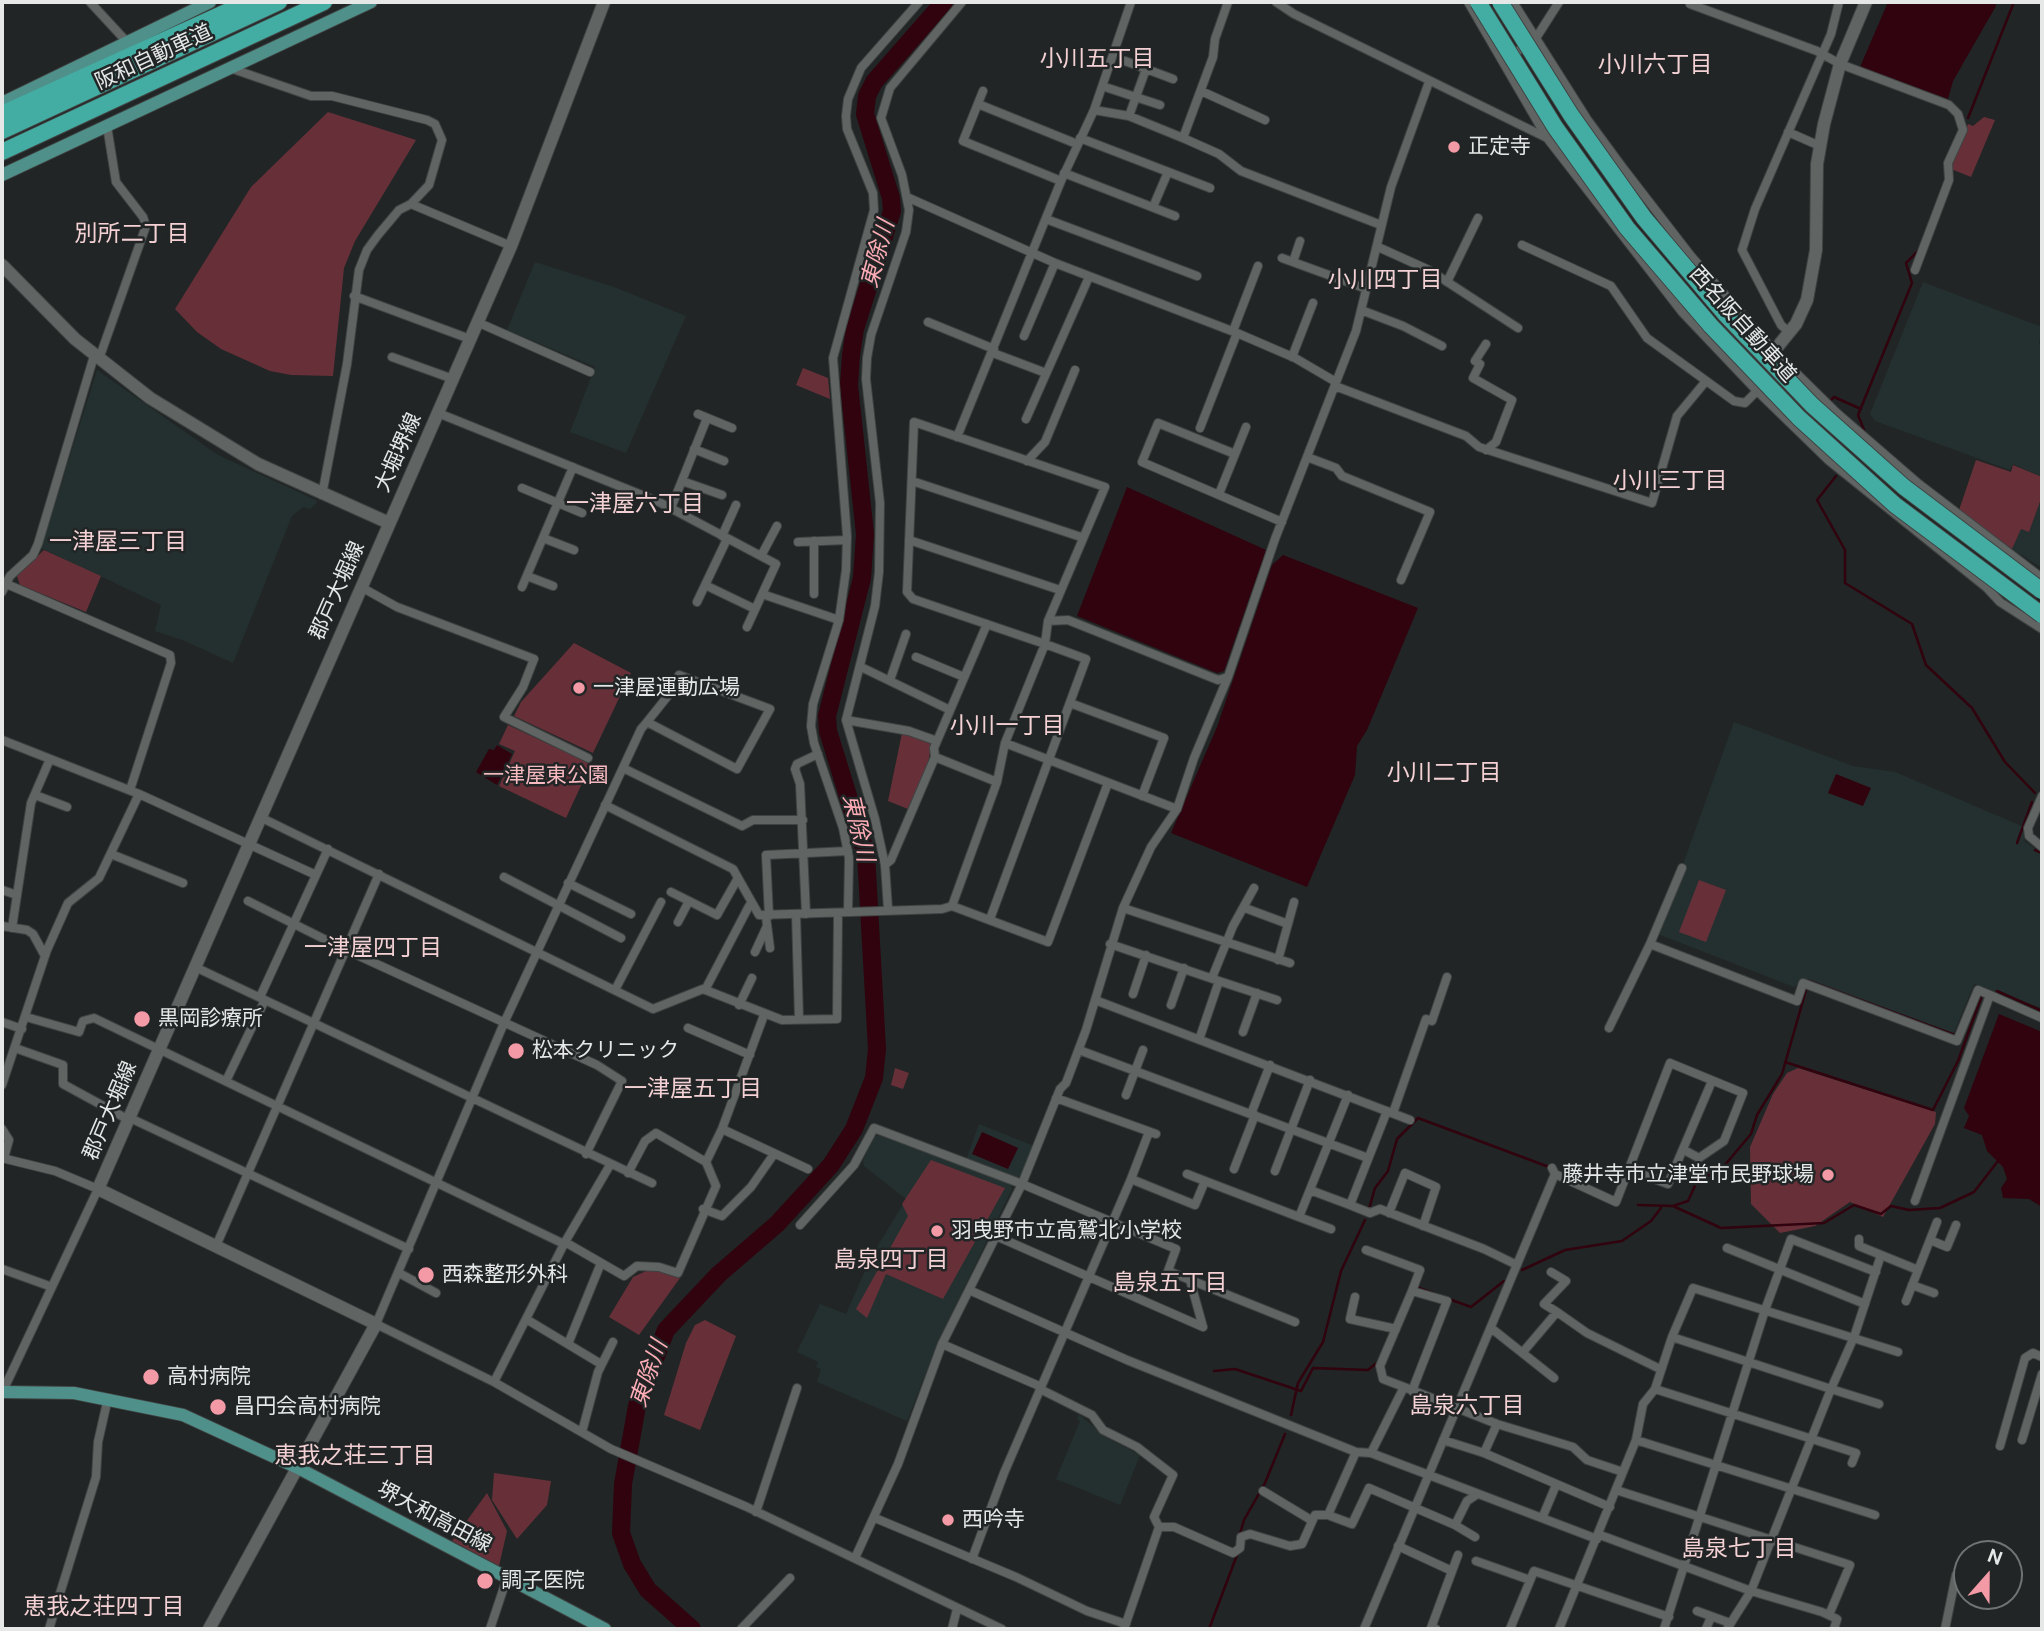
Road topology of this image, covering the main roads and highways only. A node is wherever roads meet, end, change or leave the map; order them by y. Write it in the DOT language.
graph roads {
  1 [pos="210,2"];
  2 [pos="248,2"];
  3 [pos="279,2"];
  4 [pos="324,2"];
  5 [pos="371,2"];
  6 [pos="604,2"];
  7 [pos="1478,2"];
  8 [pos="1500,2"];
  9 [pos="1866,2"];
  10 [pos="2,103"];
  11 [pos="2,114"];
  12 [pos="2,131"];
  13 [pos="2,152"];
  14 [pos="2,175"];
  15 [pos="2,265"];
  16 [pos="1777,354"];
  17 [pos="389,523"];
  18 [pos="2042,591"];
  19 [pos="2042,615"];
  20 [pos="2,1392"];
  21 [pos="298,1468"];
  22 [pos="209,1629"];
  23 [pos="605,1629"];
  1 -- 10 [label="main road"];
  2 -- 11 [label="highway"];
  3 -- 12 [label="highway, 阪和自動車道"];
  4 -- 13 [label="highway, 阪和自動車道"];
  5 -- 14 [label="main road"];
  6 -- 17 [label="main road, 大堀堺線"];
  7 -- 19 [label="highway, 西名阪自動車道, bridge"];
  8 -- 18 [label="highway, 西名阪自動車道, bridge"];
  9 -- 16 [label="main road"];
  15 -- 17 [label="main road, 大堀堺線"];
  17 -- 21 [label="main road, 郡戸大堀線"];
  20 -- 21 [label="main road, 堺大和高田線"];
  21 -- 22 [label="main road"];
  21 -- 23 [label="main road, 堺大和高田線"];
}
